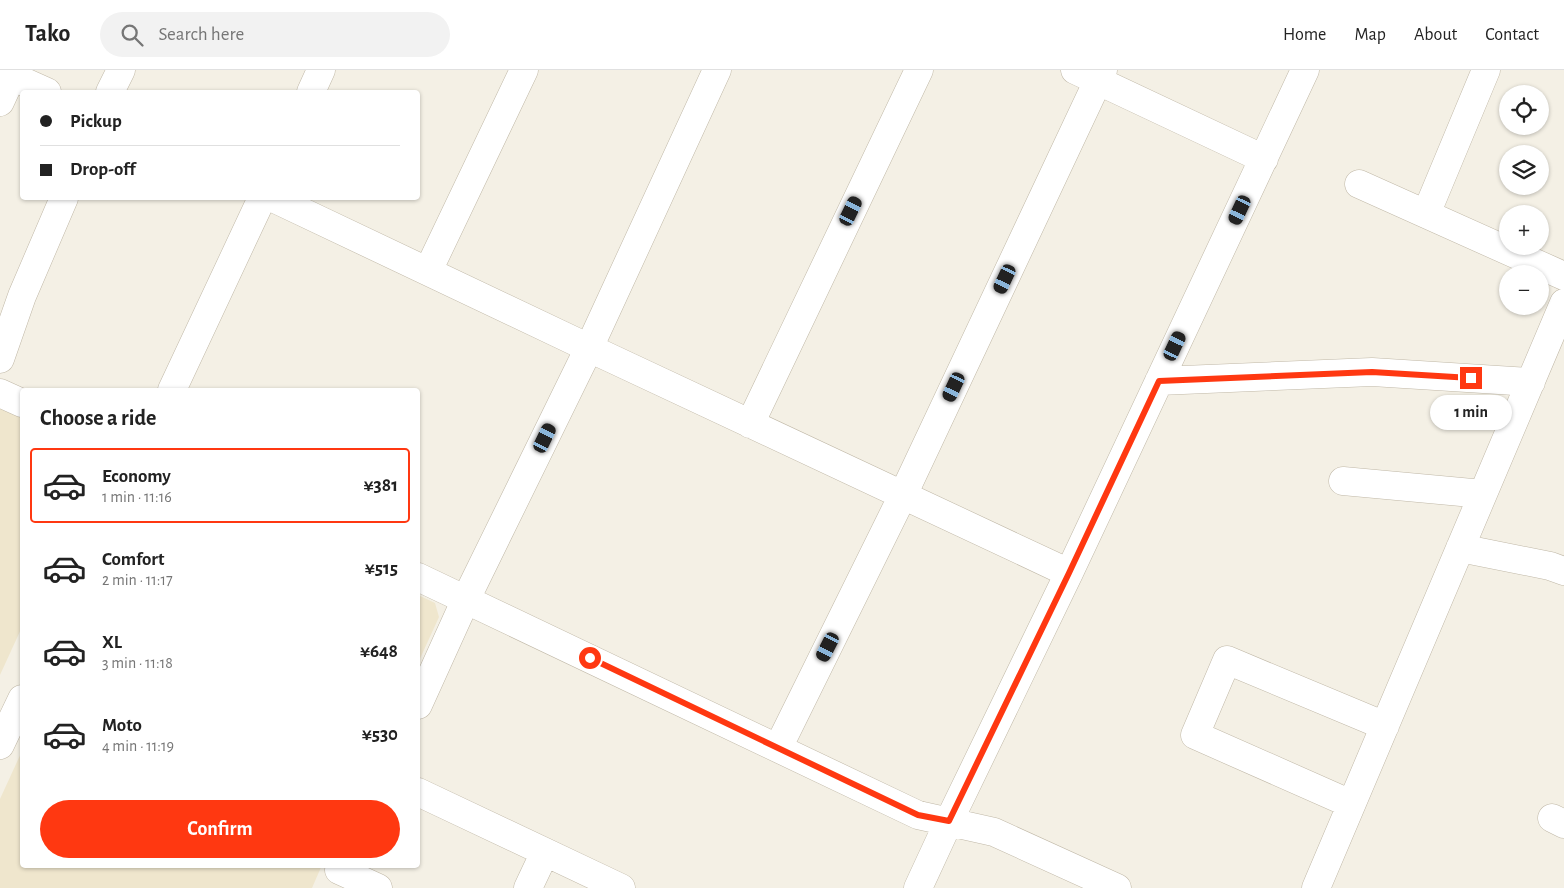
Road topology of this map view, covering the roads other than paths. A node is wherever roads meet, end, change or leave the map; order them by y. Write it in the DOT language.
graph roads {
  1 [pos="120,70"];
  2 [pos="321,70"];
  3 [pos="524,70"];
  4 [pos="717,70"];
  5 [pos="919,70"];
  6 [pos="1305,70"];
  7 [pos="1486,70"];
  8 [pos="6,74"];
  9 [pos="1092,74"];
  10 [pos="42,90"];
  11 [pos="111,90"];
  12 [pos="312,90"];
  13 [pos="0,102"];
  14 [pos="1264,159"];
  15 [pos="1359,184"];
  16 [pos="63,200"];
  17 [pos="261,200"];
  18 [pos="277,200"];
  19 [pos="1426,214"];
  20 [pos="428,271"];
  21 [pos="1564,276"];
  22 [pos="1564,303"];
  23 [pos="589,348"];
  24 [pos="0,359"];
  25 [pos="1159,381"];
  26 [pos="1531,382"];
  27 [pos="173,388"];
  28 [pos="0,393"];
  29 [pos="20,402"];
  30 [pos="750,424"];
  31 [pos="1343,481"];
  32 [pos="1483,494"];
  33 [pos="903,495"];
  34 [pos="1460,548"];
  35 [pos="1564,571"];
  36 [pos="1069,573"];
  37 [pos="420,578"];
  38 [pos="466,599"];
  39 [pos="420,701"];
  40 [pos="20,703"];
  41 [pos="1385,726"];
  42 [pos="0,745"];
  43 [pos="778,748"];
  44 [pos="420,793"];
  45 [pos="1351,804"];
  46 [pos="949,821"];
  47 [pos="545,852"];
  48 [pos="340,868"];
  49 [pos="378,888"];
  50 [pos="528,888"];
  51 [pos="621,888"];
  52 [pos="918,888"];
  53 [pos="1117,888"];
  54 [pos="1316,888"];
  1 -- 11 [label="street"];
  2 -- 12 [label="street"];
  3 -- 20 [label="street"];
  4 -- 23 [label="street"];
  5 -- 30 [label="street"];
  6 -- 14 [label="street"];
  7 -- 19 [label="street"];
  8 -- 10 [label="street"];
  8 -- 13 [label="street"];
  9 -- 14 [label="street"];
  9 -- 33 [label="street"];
  14 -- 25 [label="street"];
  15 -- 19 [label="street"];
  16 -- 24 [label="street"];
  17 -- 27 [label="street"];
  18 -- 20 [label="street"];
  19 -- 21 [label="street"];
  20 -- 23 [label="street"];
  22 -- 26 [label="street"];
  23 -- 30 [label="street"];
  23 -- 38 [label="street"];
  25 -- 26 [label="street"];
  25 -- 36 [label="street"];
  26 -- 32 [label="street"];
  28 -- 29 [label="street"];
  30 -- 33 [label="street"];
  31 -- 32 [label="street"];
  32 -- 34 [label="street"];
  33 -- 36 [label="street"];
  33 -- 43 [label="street"];
  34 -- 35 [label="street"];
  34 -- 41 [label="street"];
  36 -- 46 [label="street"];
  37 -- 38 [label="street"];
  38 -- 39 [label="street"];
  38 -- 43 [label="street"];
  40 -- 42 [label="street"];
  41 -- 45 [label="street"];
  41 -- 45 [label="street"];
  43 -- 46 [label="street"];
  44 -- 47 [label="street"];
  45 -- 54 [label="street"];
  46 -- 52 [label="street"];
  46 -- 53 [label="street"];
  47 -- 50 [label="street"];
  47 -- 51 [label="street"];
  48 -- 49 [label="street"];
}
